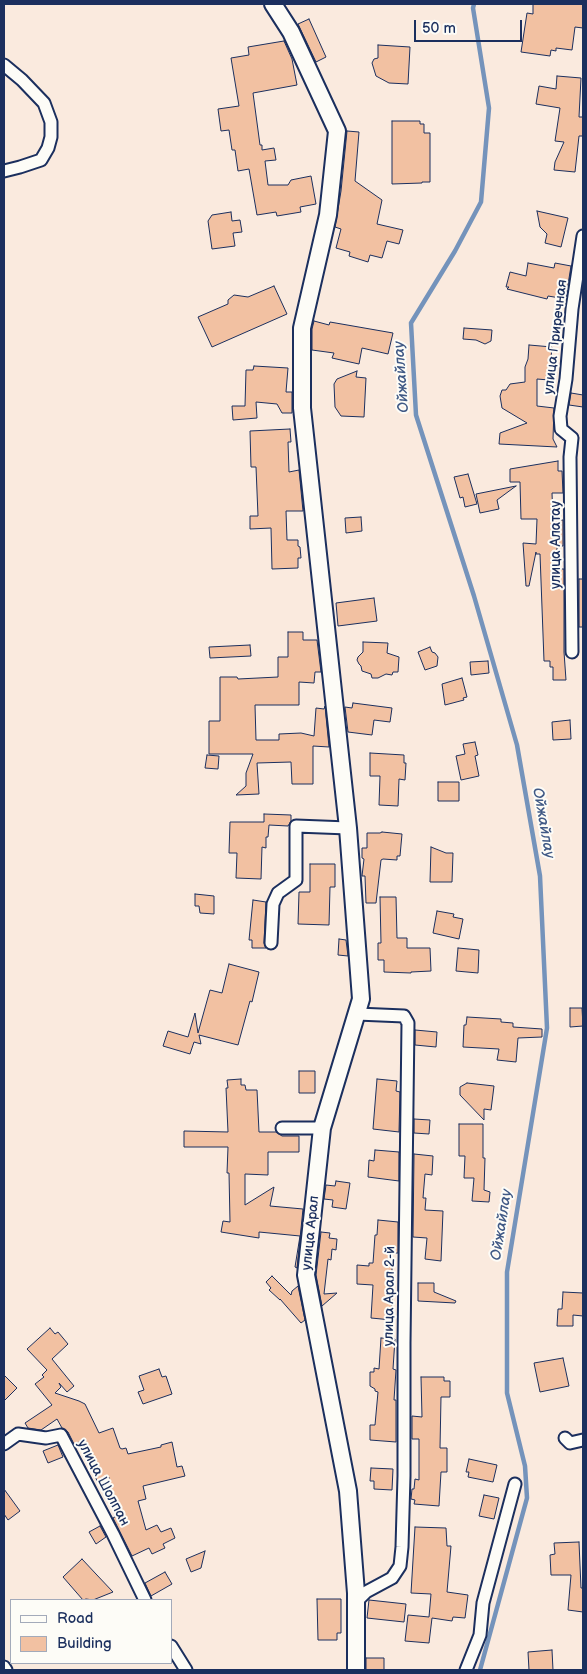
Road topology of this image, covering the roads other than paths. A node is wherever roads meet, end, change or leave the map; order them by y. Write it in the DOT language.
graph roads {
  1 [pos="274,4"];
  2 [pos="4,64"];
  3 [pos="4,171"];
  4 [pos="583,236"];
  5 [pos="577,438"];
  6 [pos="572,652"];
  7 [pos="348,828"];
  8 [pos="271,943"];
  9 [pos="357,1014"];
  10 [pos="282,1128"];
  11 [pos="322,1128"];
  12 [pos="565,1438"];
  13 [pos="583,1440"];
  14 [pos="4,1444"];
  15 [pos="515,1484"];
  16 [pos="145,1599"];
  17 [pos="356,1602"];
  18 [pos="172,1648"];
  19 [pos="4,1667"];
  20 [pos="6,1670"];
  21 [pos="186,1670"];
  22 [pos="356,1670"];
  23 [pos="466,1670"];
  1 -- 7 [label="street, улица Арал"];
  2 -- 3 [label="street"];
  4 -- 5 [label="street, улица Приречная"];
  5 -- 6 [label="street, улица Алатау"];
  7 -- 8 [label="street"];
  7 -- 9 [label="street, улица Арал"];
  9 -- 11 [label="street, улица Арал"];
  9 -- 17 [label="street, улица Арал 2-й"];
  10 -- 11 [label="street"];
  11 -- 17 [label="street, улица Арал"];
  12 -- 13 [label="street"];
  14 -- 16 [label="street, улица Шолпан"];
  15 -- 23 [label="street"];
  17 -- 22 [label="street, улица Арал"];
  18 -- 21 [label="street"];
  19 -- 20 [label="street"];
}
